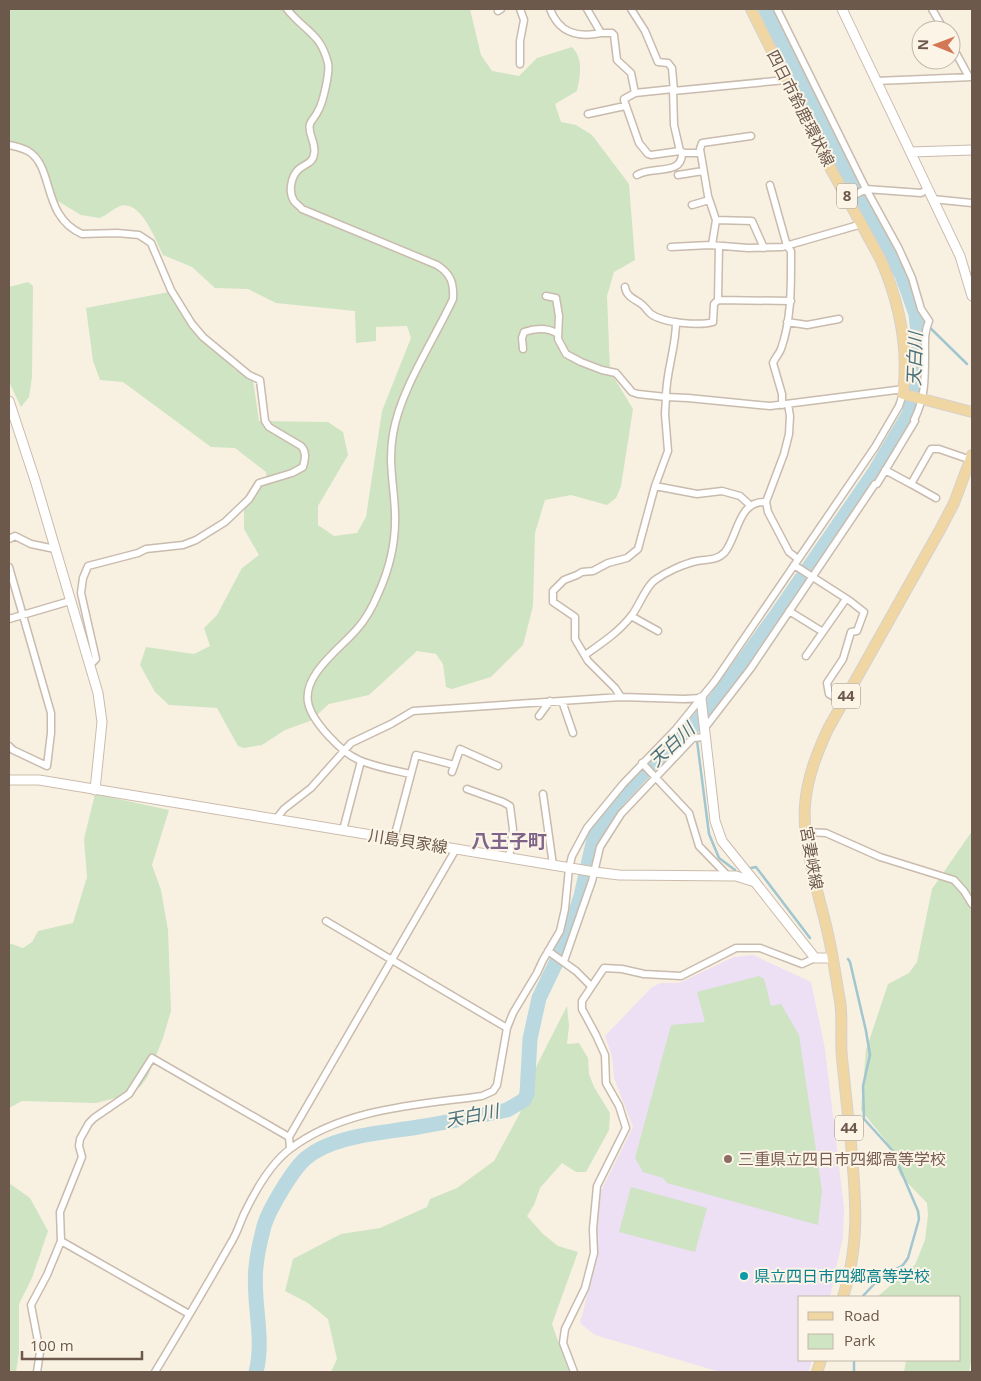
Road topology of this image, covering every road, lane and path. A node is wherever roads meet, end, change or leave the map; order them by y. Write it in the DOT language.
graph roads {
  1 [pos="287,9"];
  2 [pos="520,9"];
  3 [pos="550,9"];
  4 [pos="587,9"];
  5 [pos="630,9"];
  6 [pos="751,9"];
  7 [pos="777,9"];
  8 [pos="842,9"];
  9 [pos="932,9"];
  10 [pos="938,20"];
  11 [pos="601,33"];
  12 [pos="961,60"];
  13 [pos="520,64"];
  14 [pos="971,77"];
  15 [pos="786,80"];
  16 [pos="876,80"];
  17 [pos="674,91"];
  18 [pos="635,93"];
  19 [pos="625,106"];
  20 [pos="588,114"];
  21 [pos="751,136"];
  22 [pos="9,145"];
  23 [pos="972,150"];
  24 [pos="681,152"];
  25 [pos="911,152"];
  26 [pos="700,153"];
  27 [pos="703,171"];
  28 [pos="678,174"];
  29 [pos="637,175"];
  30 [pos="770,185"];
  31 [pos="866,188"];
  32 [pos="928,189"];
  33 [pos="848,198"];
  34 [pos="709,200"];
  35 [pos="932,200"];
  36 [pos="972,203"];
  37 [pos="692,205"];
  38 [pos="716,220"];
  39 [pos="862,224"];
  40 [pos="716,246"];
  41 [pos="787,246"];
  42 [pos="671,247"];
  43 [pos="764,248"];
  44 [pos="625,287"];
  45 [pos="546,296"];
  46 [pos="972,296"];
  47 [pos="718,300"];
  48 [pos="790,301"];
  49 [pos="839,319"];
  50 [pos="676,322"];
  51 [pos="787,322"];
  52 [pos="558,334"];
  53 [pos="523,349"];
  54 [pos="903,392"];
  55 [pos="666,397"];
  56 [pos="922,399"];
  57 [pos="9,401"];
  58 [pos="785,404"];
  59 [pos="972,412"];
  60 [pos="972,458"];
  61 [pos="885,470"];
  62 [pos="912,484"];
  63 [pos="655,486"];
  64 [pos="936,498"];
  65 [pos="766,502"];
  66 [pos="751,506"];
  67 [pos="9,539"];
  68 [pos="55,549"];
  69 [pos="796,564"];
  70 [pos="9,566"];
  71 [pos="10,577"];
  72 [pos="811,577"];
  73 [pos="846,599"];
  74 [pos="70,601"];
  75 [pos="789,611"];
  76 [pos="23,615"];
  77 [pos="631,616"];
  78 [pos="9,619"];
  79 [pos="658,632"];
  80 [pos="823,632"];
  81 [pos="585,655"];
  82 [pos="806,656"];
  83 [pos="90,665"];
  84 [pos="621,696"];
  85 [pos="701,698"];
  86 [pos="562,700"];
  87 [pos="550,701"];
  88 [pos="843,702"];
  89 [pos="539,716"];
  90 [pos="573,733"];
  91 [pos="704,735"];
  92 [pos="9,746"];
  93 [pos="344,750"];
  94 [pos="361,761"];
  95 [pos="643,764"];
  96 [pos="498,766"];
  97 [pos="410,774"];
  98 [pos="656,778"];
  99 [pos="9,780"];
  100 [pos="467,789"];
  101 [pos="95,790"];
  102 [pos="543,794"];
  103 [pos="276,819"];
  104 [pos="344,830"];
  105 [pos="806,832"];
  106 [pos="394,838"];
  107 [pos="456,849"];
  108 [pos="509,858"];
  109 [pos="553,865"];
  110 [pos="569,868"];
  111 [pos="594,872"];
  112 [pos="728,876"];
  113 [pos="755,882"];
  114 [pos="972,904"];
  115 [pos="326,921"];
  116 [pos="548,951"];
  117 [pos="815,958"];
  118 [pos="831,958"];
  119 [pos="391,960"];
  120 [pos="564,961"];
  121 [pos="591,986"];
  122 [pos="507,1028"];
  123 [pos="289,1137"];
  124 [pos="290,1148"];
  125 [pos="61,1240"];
  126 [pos="843,1296"];
  127 [pos="189,1314"];
  128 [pos="37,1372"];
  129 [pos="155,1372"];
  130 [pos="574,1372"];
  1 -- 93 [label="street"];
  2 -- 13 [label="street"];
  3 -- 11 [label="street"];
  4 -- 11 [label="street"];
  5 -- 17 [label="street"];
  6 -- 15 [label="main road, 四日市鈴鹿環状線 / 8"];
  7 -- 31 [label="street"];
  8 -- 16 [label="street"];
  9 -- 10 [label="street"];
  11 -- 18 [label="street"];
  12 -- 14 [label="street"];
  14 -- 16 [label="street"];
  15 -- 17 [label="street"];
  15 -- 33 [label="main road, 四日市鈴鹿環状線 / 8"];
  16 -- 25 [label="street"];
  17 -- 18 [label="street"];
  17 -- 24 [label="street"];
  18 -- 19 [label="street"];
  19 -- 20 [label="street"];
  19 -- 24 [label="street"];
  21 -- 26 [label="street"];
  22 -- 83 [label="street"];
  23 -- 25 [label="street"];
  24 -- 26 [label="street"];
  24 -- 29 [label="street"];
  25 -- 32 [label="street"];
  26 -- 27 [label="street"];
  27 -- 28 [label="street"];
  27 -- 34 [label="street"];
  30 -- 41 [label="street"];
  31 -- 32 [label="street"];
  31 -- 33 [label="street"];
  31 -- 56 [label="street"];
  32 -- 35 [label="street"];
  33 -- 39 [label="main road, 四日市鈴鹿環状線 / 8"];
  34 -- 37 [label="street"];
  34 -- 38 [label="street"];
  35 -- 36 [label="street"];
  35 -- 46 [label="street"];
  38 -- 40 [label="street"];
  38 -- 43 [label="street"];
  39 -- 41 [label="street"];
  39 -- 54 [label="main road, 四日市鈴鹿環状線 / 8"];
  40 -- 42 [label="street"];
  40 -- 43 [label="street"];
  40 -- 47 [label="street"];
  41 -- 43 [label="street"];
  41 -- 48 [label="street"];
  44 -- 50 [label="street"];
  45 -- 52 [label="street"];
  47 -- 48 [label="street"];
  47 -- 50 [label="street"];
  48 -- 51 [label="street"];
  49 -- 51 [label="street"];
  50 -- 55 [label="street"];
  51 -- 58 [label="street"];
  52 -- 53 [label="street"];
  52 -- 55 [label="street"];
  54 -- 56 [label="main road"];
  54 -- 58 [label="street"];
  54 -- 69 [label="street"];
  55 -- 58 [label="street"];
  55 -- 63 [label="street"];
  56 -- 59 [label="main road"];
  56 -- 61 [label="street"];
  57 -- 68 [label="street"];
  58 -- 65 [label="street"];
  60 -- 62 [label="street"];
  60 -- 88 [label="main road, 宮妻峡線 / 44"];
  61 -- 62 [label="street"];
  61 -- 72 [label="street"];
  62 -- 64 [label="street"];
  63 -- 66 [label="street"];
  63 -- 81 [label="street"];
  65 -- 66 [label="street"];
  65 -- 69 [label="street"];
  66 -- 77 [label="street"];
  67 -- 68 [label="street"];
  68 -- 74 [label="street"];
  69 -- 72 [label="street"];
  69 -- 85 [label="street"];
  70 -- 71 [label="street"];
  71 -- 76 [label="street"];
  72 -- 73 [label="street"];
  72 -- 75 [label="street"];
  73 -- 80 [label="street"];
  73 -- 88 [label="street"];
  74 -- 76 [label="street"];
  74 -- 83 [label="street"];
  75 -- 80 [label="street"];
  75 -- 91 [label="street"];
  76 -- 78 [label="street"];
  76 -- 92 [label="street"];
  77 -- 79 [label="street"];
  77 -- 81 [label="street"];
  80 -- 82 [label="street"];
  81 -- 84 [label="street"];
  83 -- 101 [label="street"];
  84 -- 85 [label="street"];
  84 -- 86 [label="street"];
  85 -- 91 [label="street"];
  85 -- 95 [label="street"];
  86 -- 87 [label="street"];
  86 -- 90 [label="street"];
  87 -- 89 [label="street"];
  87 -- 93 [label="street"];
  88 -- 105 [label="main road, 宮妻峡線 / 44"];
  91 -- 98 [label="street"];
  91 -- 113 [label="street"];
  93 -- 94 [label="street"];
  93 -- 103 [label="street"];
  94 -- 97 [label="street"];
  94 -- 104 [label="street"];
  95 -- 98 [label="street"];
  95 -- 110 [label="street"];
  96 -- 97 [label="street"];
  97 -- 106 [label="street"];
  98 -- 111 [label="street"];
  98 -- 112 [label="street"];
  99 -- 101 [label="street, 川島貝家線"];
  100 -- 108 [label="street"];
  101 -- 103 [label="street, 川島貝家線"];
  102 -- 109 [label="street"];
  103 -- 104 [label="street, 川島貝家線"];
  104 -- 106 [label="street, 川島貝家線"];
  105 -- 114 [label="street"];
  105 -- 118 [label="main road, 宮妻峡線 / 44"];
  106 -- 107 [label="street, 川島貝家線"];
  107 -- 108 [label="street, 川島貝家線"];
  107 -- 119 [label="street"];
  108 -- 109 [label="street, 川島貝家線"];
  109 -- 110 [label="street, 川島貝家線"];
  110 -- 111 [label="street, 川島貝家線"];
  110 -- 116 [label="street"];
  111 -- 112 [label="street, 川島貝家線"];
  111 -- 120 [label="street"];
  112 -- 113 [label="street, 川島貝家線"];
  113 -- 117 [label="street"];
  115 -- 119 [label="street"];
  116 -- 120 [label="street"];
  116 -- 122 [label="street"];
  117 -- 118 [label="street"];
  117 -- 121 [label="street"];
  118 -- 126 [label="main road, 宮妻峡線 / 44"];
  119 -- 122 [label="street"];
  119 -- 123 [label="street"];
  120 -- 121 [label="street"];
  121 -- 130 [label="street"];
  122 -- 124 [label="street"];
  123 -- 124 [label="street"];
  123 -- 125 [label="street"];
  124 -- 127 [label="street"];
  125 -- 127 [label="street"];
  125 -- 128 [label="street"];
  127 -- 129 [label="street"];
}
